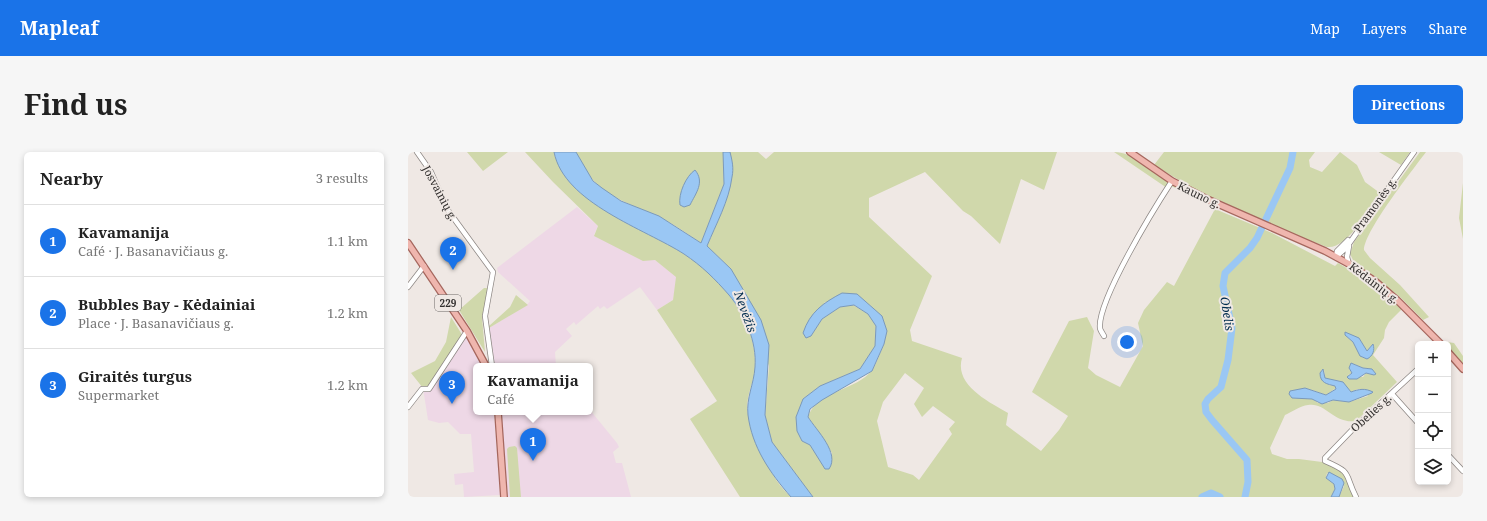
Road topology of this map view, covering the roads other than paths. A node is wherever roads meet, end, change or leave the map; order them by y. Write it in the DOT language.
graph roads {
  1 [pos="417,152"];
  2 [pos="1130,152"];
  3 [pos="1414,152"];
  4 [pos="1172,181"];
  5 [pos="1274,229"];
  6 [pos="1351,238"];
  7 [pos="408,243"];
  8 [pos="1339,248"];
  9 [pos="1325,251"];
  10 [pos="1336,256"];
  11 [pos="1349,264"];
  12 [pos="424,266"];
  13 [pos="408,287"];
  14 [pos="467,331"];
  15 [pos="1104,336"];
  16 [pos="1438,341"];
  17 [pos="1451,355"];
  18 [pos="484,363"];
  19 [pos="492,363"];
  20 [pos="1463,369"];
  21 [pos="1415,372"];
  22 [pos="1392,394"];
  23 [pos="408,407"];
  24 [pos="498,415"];
  25 [pos="1415,420"];
  26 [pos="1451,458"];
  27 [pos="1463,471"];
  28 [pos="504,497"];
  29 [pos="1356,497"];
  1 -- 19 [label="street, Josvainių g."];
  2 -- 4 [label="main road, Kauno g."];
  3 -- 6 [label="street, Pramonės g."];
  4 -- 5 [label="main road, Kauno g."];
  4 -- 15 [label="street"];
  5 -- 9 [label="main road, Kėdainių g."];
  6 -- 8 [label="street"];
  6 -- 10 [label="street, Pramonės g."];
  6 -- 11 [label="street"];
  7 -- 12 [label="main road, 229"];
  8 -- 9 [label="street"];
  8 -- 10 [label="street"];
  9 -- 10 [label="main road, Kėdainių g."];
  10 -- 11 [label="main road, Kėdainių g."];
  11 -- 16 [label="main road, Kėdainių g."];
  12 -- 13 [label="street"];
  12 -- 14 [label="main road, 229"];
  14 -- 18 [label="main road, 229"];
  14 -- 23 [label="street"];
  17 -- 20 [label="main road"];
  21 -- 22 [label="street, Obelies g."];
  22 -- 25 [label="street"];
  22 -- 29 [label="street, Obelies g."];
  24 -- 28 [label="main road"];
  26 -- 27 [label="street"];
}
